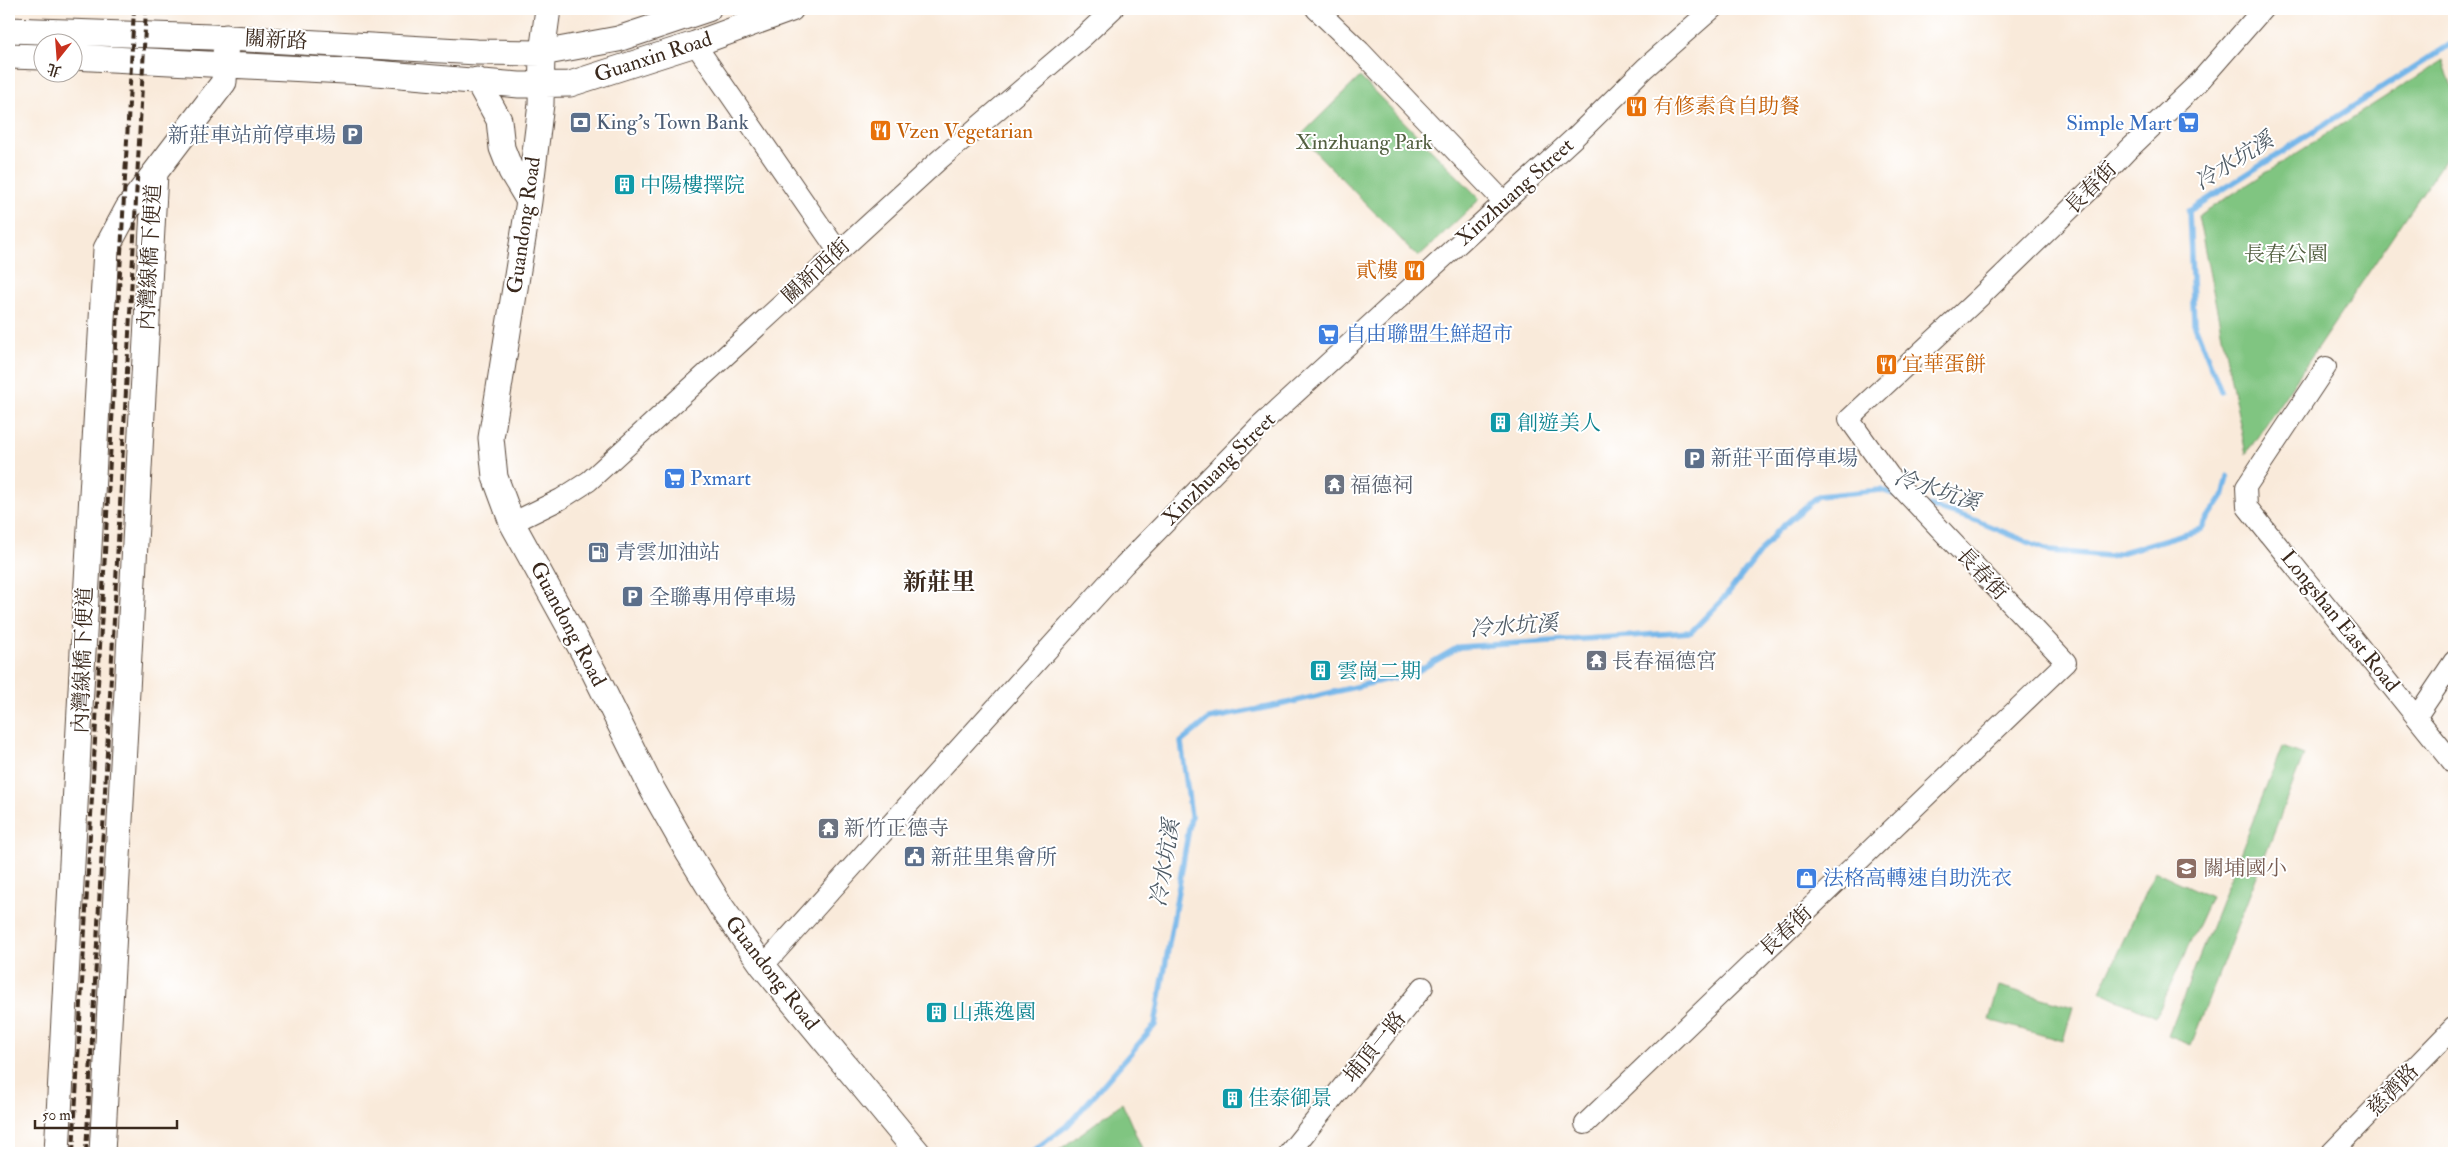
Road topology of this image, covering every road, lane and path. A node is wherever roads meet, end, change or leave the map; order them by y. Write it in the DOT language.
graph roads {
  1 [pos="548,9"];
  2 [pos="708,9"];
  3 [pos="791,9"];
  4 [pos="1113,9"];
  5 [pos="1316,9"];
  6 [pos="1712,9"];
  7 [pos="2263,9"];
  8 [pos="9,30"];
  9 [pos="226,38"];
  10 [pos="695,44"];
  11 [pos="542,54"];
  12 [pos="9,56"];
  13 [pos="32,57"];
  14 [pos="82,57"];
  15 [pos="225,63"];
  16 [pos="477,80"];
  17 [pos="542,84"];
  18 [pos="155,173"];
  19 [pos="529,201"];
  20 [pos="1504,202"];
  21 [pos="838,251"];
  22 [pos="2326,367"];
  23 [pos="512,523"];
  24 [pos="2454,661"];
  25 [pos="2417,716"];
  26 [pos="2454,764"];
  27 [pos="763,966"];
  28 [pos="1423,987"];
  29 [pos="2454,1027"];
  30 [pos="1585,1124"];
  31 [pos="57,1153"];
  32 [pos="102,1153"];
  33 [pos="918,1153"];
  34 [pos="1289,1153"];
  35 [pos="2331,1153"];
  1 -- 11 [label="street, Guandong Road"];
  2 -- 11 [label="street, Guanxin Road"];
  3 -- 10 [label="street, Guanxin Road"];
  4 -- 21 [label="street, 關新西街"];
  5 -- 20 [label="street"];
  6 -- 20 [label="street, Xinzhuang Street"];
  7 -- 30 [label="street, 長春街"];
  8 -- 9 [label="street, 關新路"];
  9 -- 11 [label="street, 關新路"];
  9 -- 15 [label="street"];
  10 -- 17 [label="street, Guanxin Road"];
  10 -- 21 [label="street"];
  11 -- 17 [label="street, Guandong Road"];
  12 -- 13 [label="street"];
  14 -- 15 [label="street, 關新路"];
  15 -- 16 [label="street, 關新路"];
  15 -- 18 [label="street"];
  16 -- 17 [label="street, 關新路"];
  16 -- 19 [label="street"];
  17 -- 19 [label="street, Guandong Road"];
  18 -- 31 [label="street, 內灣線橋下便道"];
  18 -- 32 [label="street, 內灣線橋下便道"];
  19 -- 23 [label="street, Guandong Road"];
  20 -- 27 [label="street, Xinzhuang Street"];
  21 -- 23 [label="street, 關新西街"];
  22 -- 25 [label="street, Longshan East Road"];
  23 -- 27 [label="street, Guandong Road"];
  24 -- 25 [label="street"];
  25 -- 26 [label="street, Longshan East Road"];
  27 -- 33 [label="street, Guandong Road"];
  28 -- 34 [label="street, 埔頂一路"];
  29 -- 35 [label="street, 慈濟路"];
}
